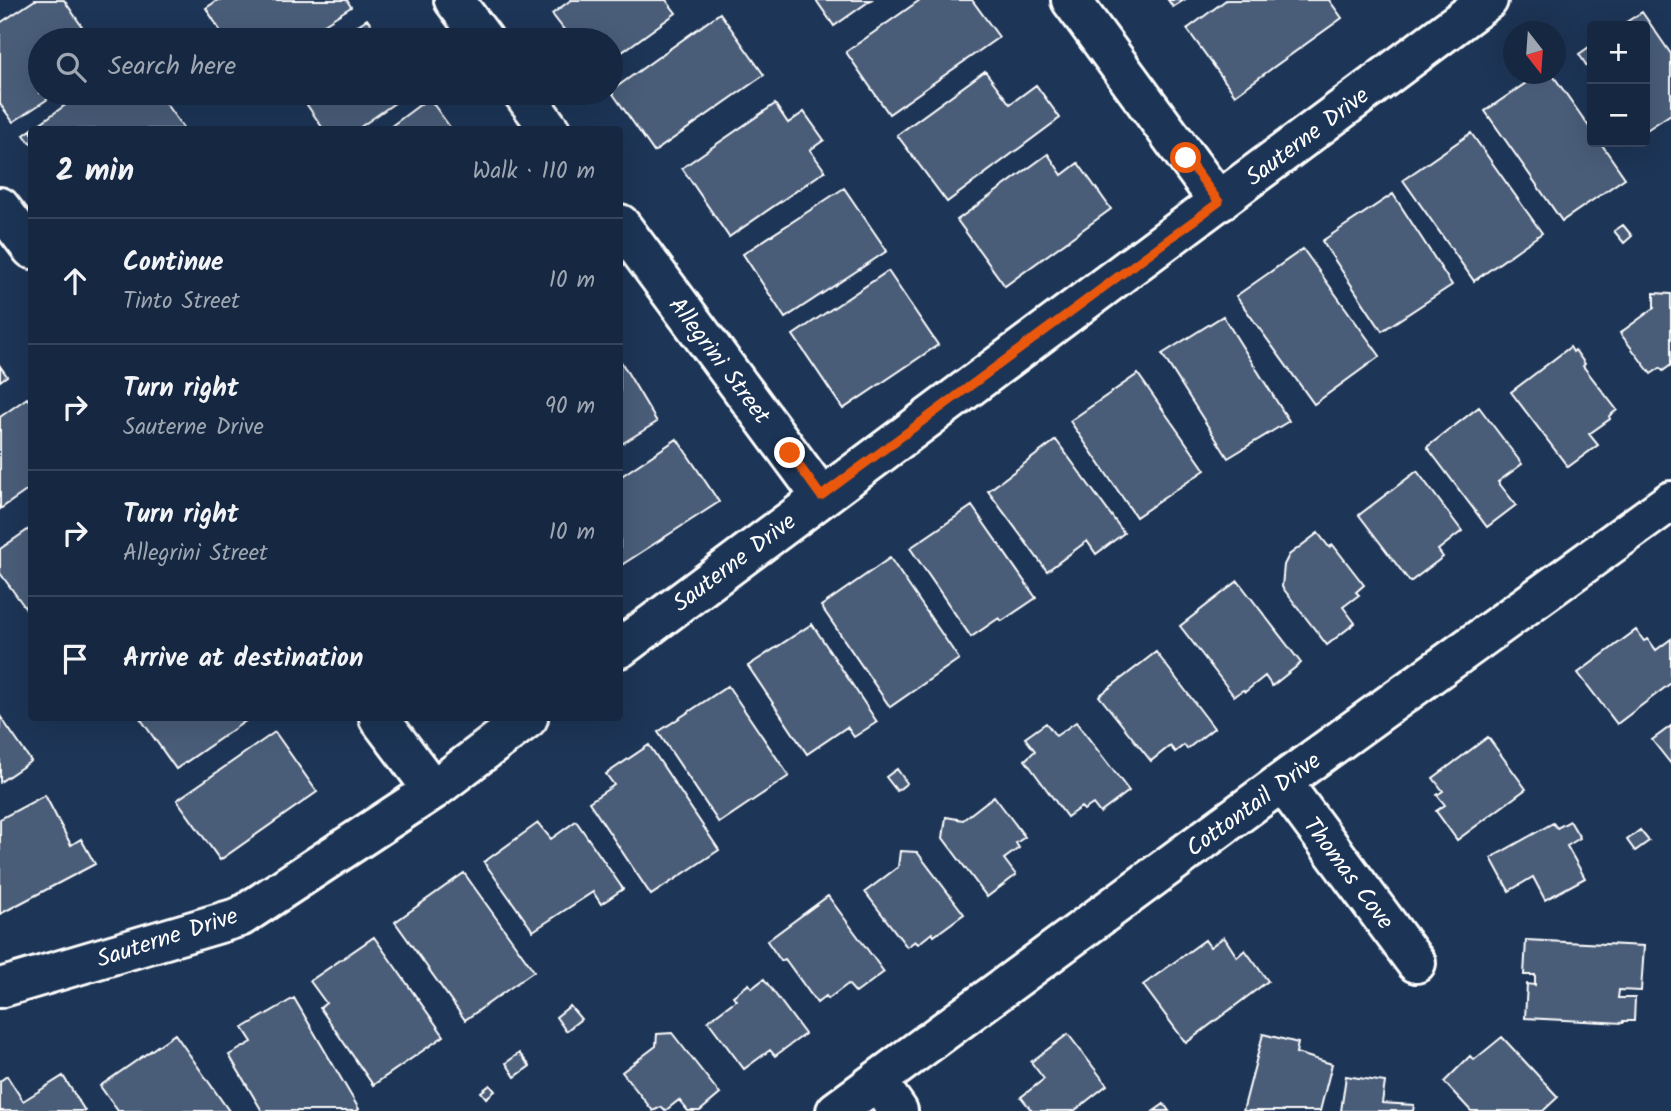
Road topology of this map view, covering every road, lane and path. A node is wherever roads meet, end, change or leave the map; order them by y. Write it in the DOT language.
graph roads {
  1 [pos="454,0"];
  2 [pos="1071,0"];
  3 [pos="1488,0"];
  4 [pos="475,28"];
  5 [pos="532,105"];
  6 [pos="547,126"];
  7 [pos="1219,202"];
  8 [pos="0,207"];
  9 [pos="623,227"];
  10 [pos="28,244"];
  11 [pos="821,496"];
  12 [pos="1671,500"];
  13 [pos="623,646"];
  14 [pos="381,721"];
  15 [pos="524,721"];
  16 [pos="1282,782"];
  17 [pos="433,790"];
  18 [pos="1416,963"];
  19 [pos="0,988"];
  20 [pos="888,1096"];
  21 [pos="836,1111"];
  1 -- 4 [label="street"];
  2 -- 7 [label="street"];
  3 -- 7 [label="street, Sauterne Drive"];
  5 -- 6 [label="street"];
  7 -- 11 [label="street, Sauterne Drive"];
  8 -- 10 [label="street"];
  9 -- 11 [label="street, Allegrini Street"];
  11 -- 13 [label="street, Sauterne Drive"];
  12 -- 16 [label="street, Cottontail Drive"];
  14 -- 17 [label="street"];
  15 -- 17 [label="street, Sauterne Drive"];
  16 -- 18 [label="street, Thomas Cove"];
  16 -- 20 [label="street, Cottontail Drive"];
  17 -- 19 [label="street, Sauterne Drive"];
  20 -- 21 [label="street, Cottontail Drive"];
}
